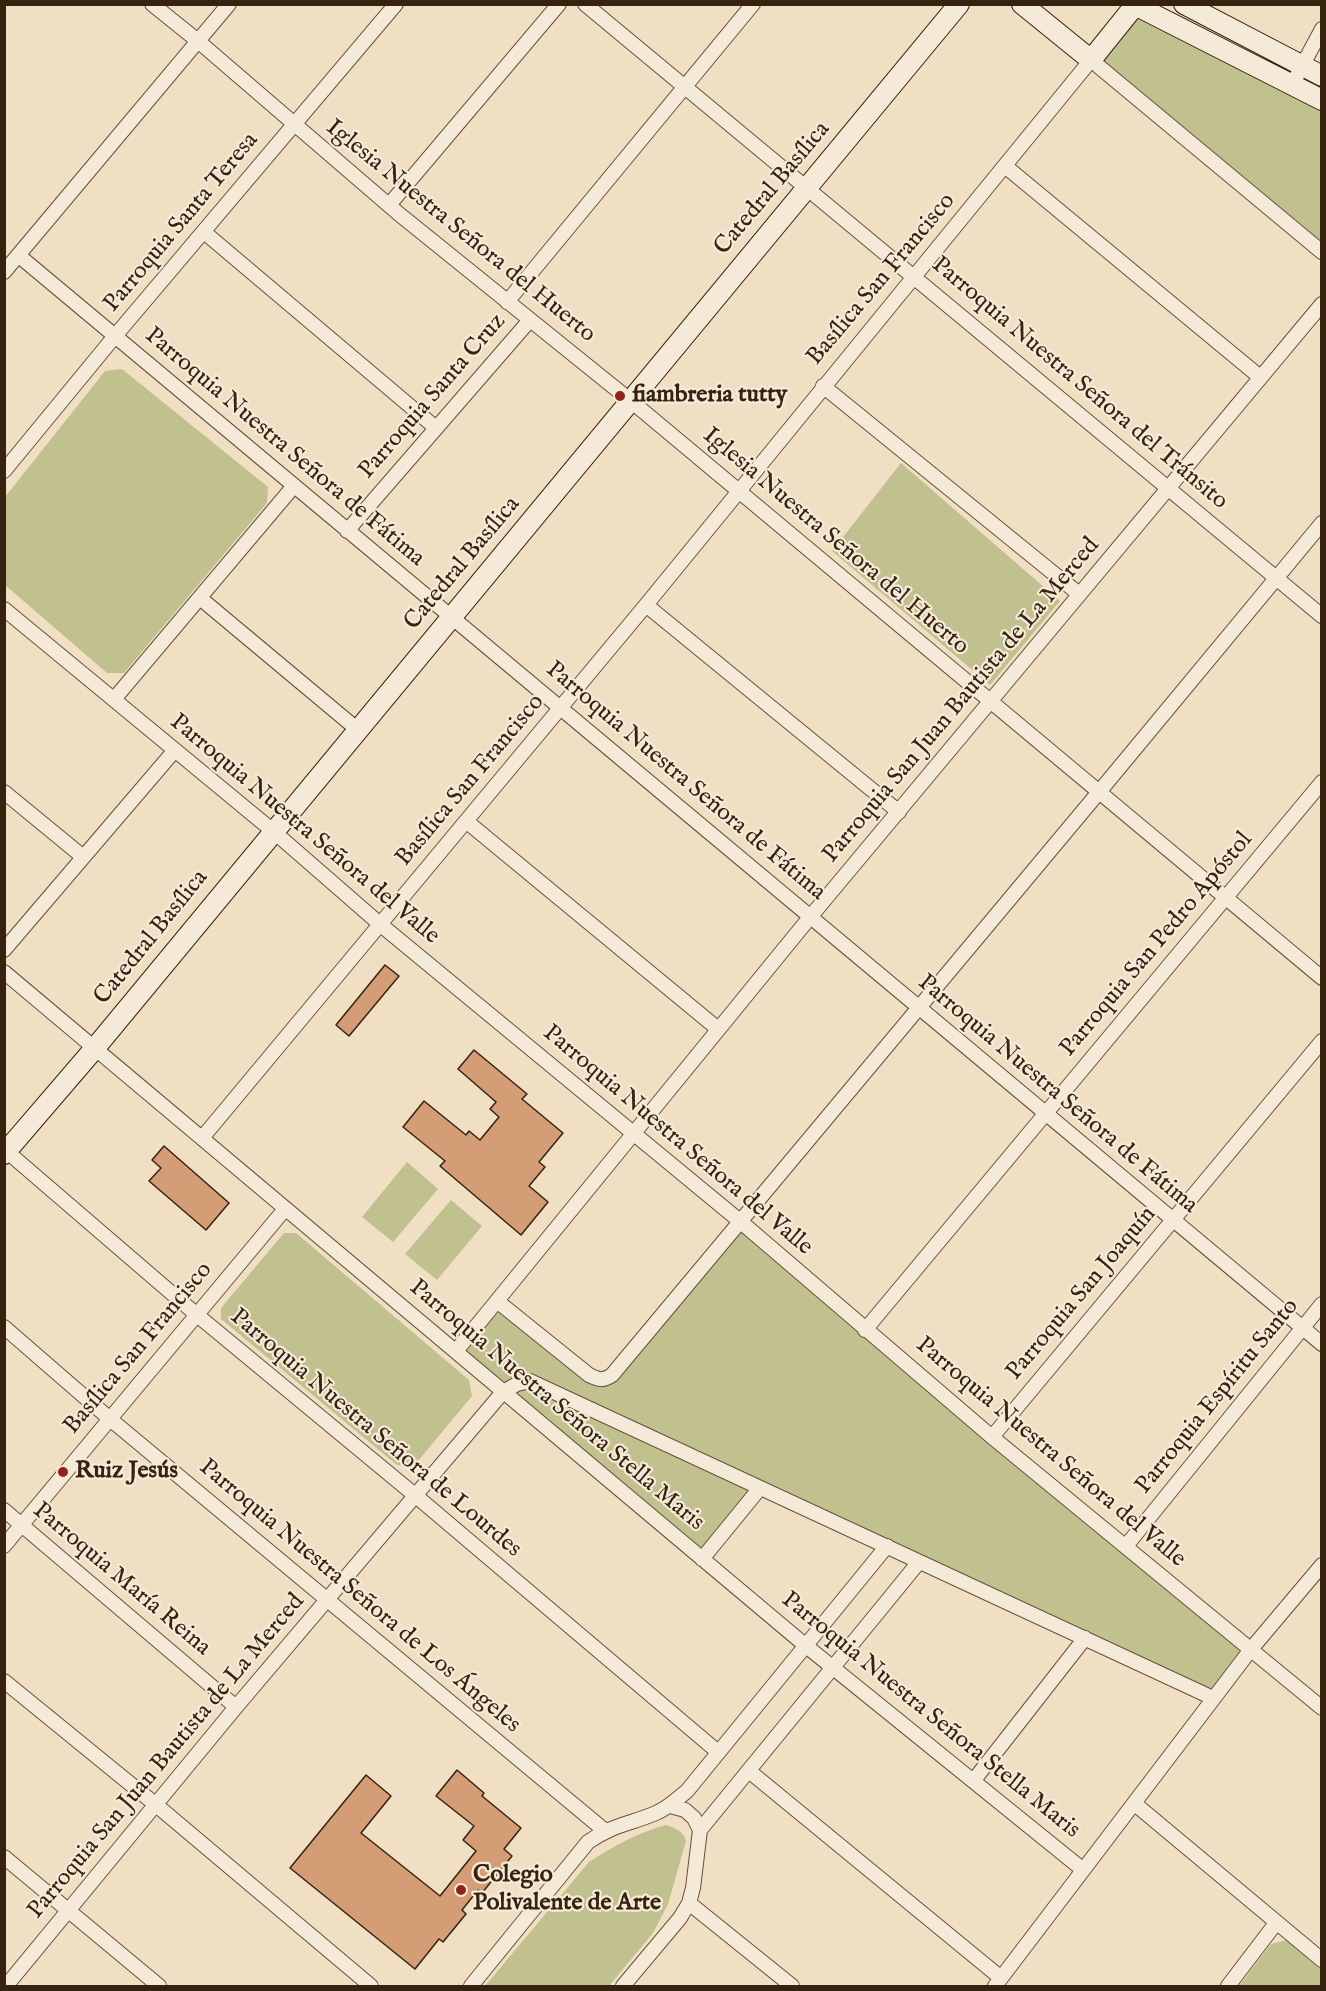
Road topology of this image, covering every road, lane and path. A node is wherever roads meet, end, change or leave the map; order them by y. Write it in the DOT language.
graph roads {
  1 [pos="152,4"];
  2 [pos="230,4"];
  3 [pos="396,4"];
  4 [pos="559,4"];
  5 [pos="585,4"];
  6 [pos="753,4"];
  7 [pos="959,4"];
  8 [pos="1022,4"];
  9 [pos="1184,4"];
  10 [pos="1135,5"];
  11 [pos="1322,29"];
  12 [pos="198,41"];
  13 [pos="1091,60"];
  14 [pos="1302,66"];
  15 [pos="1322,76"];
  16 [pos="1292,85"];
  17 [pos="685,86"];
  18 [pos="1322,100"];
  19 [pos="295,125"];
  20 [pos="1005,166"];
  21 [pos="807,188"];
  22 [pos="389,205"];
  23 [pos="204,232"];
  24 [pos="1322,252"];
  25 [pos="18,255"];
  26 [pos="4,272"];
  27 [pos="914,276"];
  28 [pos="507,302"];
  29 [pos="1322,304"];
  30 [pos="530,320"];
  31 [pos="115,336"];
  32 [pos="1260,376"];
  33 [pos="823,386"];
  34 [pos="631,401"];
  35 [pos="436,428"];
  36 [pos="4,471"];
  37 [pos="293,487"];
  38 [pos="1169,488"];
  39 [pos="738,490"];
  40 [pos="1322,523"];
  41 [pos="348,531"];
  42 [pos="1275,578"];
  43 [pos="1079,594"];
  44 [pos="200,598"];
  45 [pos="646,605"];
  46 [pos="4,609"];
  47 [pos="1322,616"];
  48 [pos="452,617"];
  49 [pos="115,699"];
  50 [pos="991,701"];
  51 [pos="561,708"];
  52 [pos="358,730"];
  53 [pos="175,750"];
  54 [pos="1322,782"];
  55 [pos="4,792"];
  56 [pos="1099,792"];
  57 [pos="899,812"];
  58 [pos="466,821"];
  59 [pos="273,831"];
  60 [pos="82,856"];
  61 [pos="1225,899"];
  62 [pos="811,916"];
  63 [pos="381,925"];
  64 [pos="4,950"];
  65 [pos="4,972"];
  66 [pos="1322,978"];
  67 [pos="919,1008"];
  68 [pos="718,1029"];
  69 [pos="1322,1041"];
  70 [pos="95,1047"];
  71 [pos="1046,1115"];
  72 [pos="633,1133"];
  73 [pos="202,1138"];
  74 [pos="5,1151"];
  75 [pos="285,1209"];
  76 [pos="1171,1220"];
  77 [pos="741,1222"];
  78 [pos="497,1301"];
  79 [pos="1322,1304"];
  80 [pos="197,1315"];
  81 [pos="4,1327"];
  82 [pos="1302,1328"];
  83 [pos="865,1330"];
  84 [pos="1322,1344"];
  85 [pos="456,1351"];
  86 [pos="503,1392"];
  87 [pos="110,1419"];
  88 [pos="992,1437"];
  89 [pos="760,1488"];
  90 [pos="416,1496"];
  91 [pos="4,1510"];
  92 [pos="22,1525"];
  93 [pos="4,1546"];
  94 [pos="886,1546"];
  95 [pos="1126,1546"];
  96 [pos="702,1559"];
  97 [pos="919,1562"];
  98 [pos="1322,1564"];
  99 [pos="327,1599"];
  100 [pos="1085,1638"];
  101 [pos="806,1645"];
  102 [pos="1252,1648"];
  103 [pos="833,1667"];
  104 [pos="4,1681"];
  105 [pos="1213,1698"];
  106 [pos="236,1707"];
  107 [pos="1322,1708"];
  108 [pos="718,1752"];
  109 [pos="749,1771"];
  110 [pos="974,1780"];
  111 [pos="155,1804"];
  112 [pos="1135,1804"];
  113 [pos="670,1806"];
  114 [pos="604,1830"];
  115 [pos="700,1830"];
  116 [pos="4,1857"];
  117 [pos="1082,1869"];
  118 [pos="689,1903"];
  119 [pos="69,1911"];
  120 [pos="1276,1923"];
  121 [pos="1322,1960"];
  122 [pos="998,1982"];
  123 [pos="6,1986"];
  124 [pos="159,1986"];
  125 [pos="371,1986"];
  126 [pos="471,1986"];
  127 [pos="623,1986"];
  128 [pos="792,1986"];
  129 [pos="1228,1986"];
  1 -- 12 [label="street, Iglesia Nuestra Señora del Huerto"];
  2 -- 12 [label="street"];
  3 -- 19 [label="street, Parroquia Santa Teresa"];
  4 -- 22 [label="street"];
  5 -- 17 [label="street, Parroquia Nuestra Señora del Tránsito"];
  6 -- 17 [label="street"];
  7 -- 21 [label="main road, Catedral Basílica"];
  8 -- 13 [label="main road"];
  9 -- 14 [label="main road"];
  10 -- 13 [label="main road"];
  10 -- 16 [label="main road"];
  11 -- 14 [label="street"];
  12 -- 19 [label="street, Iglesia Nuestra Señora del Huerto"];
  12 -- 25 [label="street"];
  13 -- 20 [label="street, Basílica San Francisco"];
  13 -- 24 [label="street"];
  14 -- 15 [label="main road"];
  14 -- 16 [label="street"];
  16 -- 18 [label="main road"];
  17 -- 21 [label="street, Parroquia Nuestra Señora del Tránsito"];
  17 -- 28 [label="street"];
  19 -- 22 [label="street, Iglesia Nuestra Señora del Huerto"];
  19 -- 23 [label="street, Parroquia Santa Teresa"];
  20 -- 27 [label="street, Basílica San Francisco"];
  20 -- 32 [label="street"];
  21 -- 27 [label="street, Parroquia Nuestra Señora del Tránsito"];
  21 -- 34 [label="main road, Catedral Basílica"];
  22 -- 28 [label="street, Iglesia Nuestra Señora del Huerto"];
  23 -- 31 [label="street, Parroquia Santa Teresa"];
  23 -- 35 [label="street"];
  25 -- 26 [label="street"];
  25 -- 31 [label="street, Parroquia Nuestra Señora de Fátima"];
  27 -- 33 [label="street, Basílica San Francisco"];
  27 -- 38 [label="street, Parroquia Nuestra Señora del Tránsito"];
  28 -- 30 [label="street, Iglesia Nuestra Señora del Huerto"];
  29 -- 32 [label="street, Parroquia San Juan Bautista de La Merced"];
  30 -- 34 [label="street, Iglesia Nuestra Señora del Huerto"];
  30 -- 35 [label="street, Parroquia Santa Cruz"];
  31 -- 36 [label="street, Parroquia Santa Teresa"];
  31 -- 37 [label="street, Parroquia Nuestra Señora de Fátima"];
  32 -- 38 [label="street, Parroquia San Juan Bautista de La Merced"];
  33 -- 39 [label="street, Basílica San Francisco"];
  33 -- 43 [label="street"];
  34 -- 39 [label="street, Iglesia Nuestra Señora del Huerto"];
  34 -- 48 [label="main road, Catedral Basílica"];
  35 -- 41 [label="street, Parroquia Santa Cruz"];
  37 -- 41 [label="street, Parroquia Nuestra Señora de Fátima"];
  37 -- 44 [label="street"];
  38 -- 42 [label="street, Parroquia Nuestra Señora del Tránsito"];
  38 -- 43 [label="street, Parroquia San Juan Bautista de La Merced"];
  39 -- 45 [label="street, Basílica San Francisco"];
  39 -- 50 [label="street, Iglesia Nuestra Señora del Huerto"];
  40 -- 42 [label="street"];
  41 -- 48 [label="street, Parroquia Nuestra Señora de Fátima"];
  42 -- 47 [label="street, Parroquia Nuestra Señora del Tránsito"];
  42 -- 56 [label="street"];
  43 -- 50 [label="street, Parroquia San Juan Bautista de La Merced"];
  44 -- 49 [label="street"];
  44 -- 52 [label="street"];
  45 -- 51 [label="street, Basílica San Francisco"];
  45 -- 57 [label="street"];
  46 -- 49 [label="street, Parroquia Nuestra Señora del Valle"];
  48 -- 51 [label="street, Parroquia Nuestra Señora de Fátima"];
  48 -- 52 [label="main road, Catedral Basílica"];
  49 -- 53 [label="street, Parroquia Nuestra Señora del Valle"];
  50 -- 56 [label="street, Iglesia Nuestra Señora del Huerto"];
  50 -- 57 [label="street, Parroquia San Juan Bautista de La Merced"];
  51 -- 58 [label="street, Basílica San Francisco"];
  51 -- 62 [label="street, Parroquia Nuestra Señora de Fátima"];
  52 -- 59 [label="main road, Catedral Basílica"];
  53 -- 59 [label="street, Parroquia Nuestra Señora del Valle"];
  53 -- 60 [label="street"];
  54 -- 61 [label="street, Parroquia San Pedro Apóstol"];
  55 -- 60 [label="street"];
  56 -- 61 [label="street, Iglesia Nuestra Señora del Huerto"];
  56 -- 67 [label="street"];
  57 -- 62 [label="street, Parroquia San Juan Bautista de La Merced"];
  58 -- 63 [label="street, Basílica San Francisco"];
  58 -- 68 [label="street"];
  59 -- 63 [label="street, Parroquia Nuestra Señora del Valle"];
  59 -- 70 [label="main road, Catedral Basílica"];
  60 -- 64 [label="street"];
  61 -- 66 [label="street, Iglesia Nuestra Señora del Huerto"];
  61 -- 71 [label="street, Parroquia San Pedro Apóstol"];
  62 -- 67 [label="street, Parroquia Nuestra Señora de Fátima"];
  62 -- 68 [label="street, Parroquia San Juan Bautista de La Merced"];
  63 -- 72 [label="street, Parroquia Nuestra Señora del Valle"];
  63 -- 73 [label="street, Basílica San Francisco"];
  65 -- 70 [label="street, Parroquia Nuestra Señora Stella Maris"];
  67 -- 71 [label="street, Parroquia Nuestra Señora de Fátima"];
  67 -- 77 [label="street"];
  68 -- 72 [label="street, Parroquia San Juan Bautista de La Merced"];
  69 -- 76 [label="street, Parroquia San Joaquín"];
  70 -- 73 [label="street, Parroquia Nuestra Señora Stella Maris"];
  70 -- 74 [label="main road, Catedral Basílica"];
  71 -- 76 [label="street, Parroquia Nuestra Señora de Fátima"];
  71 -- 83 [label="street, Parroquia San Pedro Apóstol"];
  72 -- 77 [label="street, Parroquia Nuestra Señora del Valle"];
  72 -- 78 [label="street, Parroquia San Juan Bautista de La Merced"];
  73 -- 75 [label="street, Parroquia Nuestra Señora Stella Maris"];
  74 -- 80 [label="street, Parroquia Nuestra Señora de Lourdes"];
  75 -- 80 [label="street, Basílica San Francisco"];
  75 -- 85 [label="street, Parroquia Nuestra Señora Stella Maris"];
  76 -- 82 [label="street, Parroquia Nuestra Señora de Fátima"];
  76 -- 88 [label="street, Parroquia San Joaquín"];
  77 -- 78 [label="street"];
  77 -- 83 [label="street, Parroquia Nuestra Señora del Valle"];
  78 -- 85 [label="street, Parroquia San Juan Bautista de La Merced"];
  79 -- 82 [label="street, Parroquia Espíritu Santo"];
  80 -- 87 [label="street, Basílica San Francisco"];
  80 -- 90 [label="street, Parroquia Nuestra Señora de Lourdes"];
  81 -- 87 [label="street, Parroquia Nuestra Señora de Los Ángeles"];
  82 -- 84 [label="street, Parroquia Nuestra Señora de Fátima"];
  82 -- 95 [label="street, Parroquia Espíritu Santo"];
  83 -- 88 [label="street, Parroquia Nuestra Señora del Valle"];
  85 -- 86 [label="street, Parroquia Nuestra Señora Stella Maris"];
  86 -- 89 [label="street"];
  86 -- 90 [label="street, Parroquia San Juan Bautista de La Merced"];
  86 -- 96 [label="street, Parroquia Nuestra Señora Stella Maris"];
  87 -- 92 [label="street, Basílica San Francisco"];
  87 -- 99 [label="street, Parroquia Nuestra Señora de Los Ángeles"];
  88 -- 95 [label="street, Parroquia Nuestra Señora del Valle"];
  89 -- 94 [label="street"];
  89 -- 96 [label="street"];
  90 -- 99 [label="street, Parroquia San Juan Bautista de La Merced"];
  90 -- 108 [label="street, Parroquia Nuestra Señora de Lourdes"];
  91 -- 92 [label="street, Parroquia María Reina"];
  92 -- 93 [label="street, Basílica San Francisco"];
  92 -- 106 [label="street, Parroquia María Reina"];
  94 -- 97 [label="street"];
  94 -- 101 [label="street"];
  95 -- 102 [label="street, Parroquia Nuestra Señora del Valle"];
  96 -- 101 [label="street, Parroquia Nuestra Señora Stella Maris"];
  97 -- 100 [label="street"];
  97 -- 103 [label="street"];
  98 -- 102 [label="street"];
  99 -- 106 [label="street, Parroquia San Juan Bautista de La Merced"];
  99 -- 114 [label="street, Parroquia Nuestra Señora de Los Ángeles"];
  100 -- 105 [label="street"];
  100 -- 110 [label="street"];
  101 -- 103 [label="street, Parroquia Nuestra Señora Stella Maris"];
  101 -- 108 [label="street"];
  102 -- 105 [label="street"];
  102 -- 107 [label="street, Parroquia Nuestra Señora del Valle"];
  103 -- 109 [label="street"];
  103 -- 110 [label="street, Parroquia Nuestra Señora Stella Maris"];
  104 -- 111 [label="street"];
  105 -- 112 [label="street"];
  106 -- 111 [label="street, Parroquia San Juan Bautista de La Merced"];
  108 -- 113 [label="street"];
  109 -- 115 [label="street"];
  109 -- 122 [label="street"];
  110 -- 117 [label="street, Parroquia Nuestra Señora Stella Maris"];
  111 -- 119 [label="street, Parroquia San Juan Bautista de La Merced"];
  111 -- 125 [label="street"];
  112 -- 117 [label="street"];
  112 -- 120 [label="street"];
  113 -- 114 [label="street"];
  113 -- 115 [label="street"];
  114 -- 126 [label="street"];
  115 -- 118 [label="street"];
  116 -- 119 [label="street"];
  117 -- 122 [label="street"];
  118 -- 127 [label="street"];
  118 -- 128 [label="street"];
  119 -- 123 [label="street, Parroquia San Juan Bautista de La Merced"];
  119 -- 124 [label="street"];
  120 -- 121 [label="street"];
  120 -- 129 [label="street"];
}
